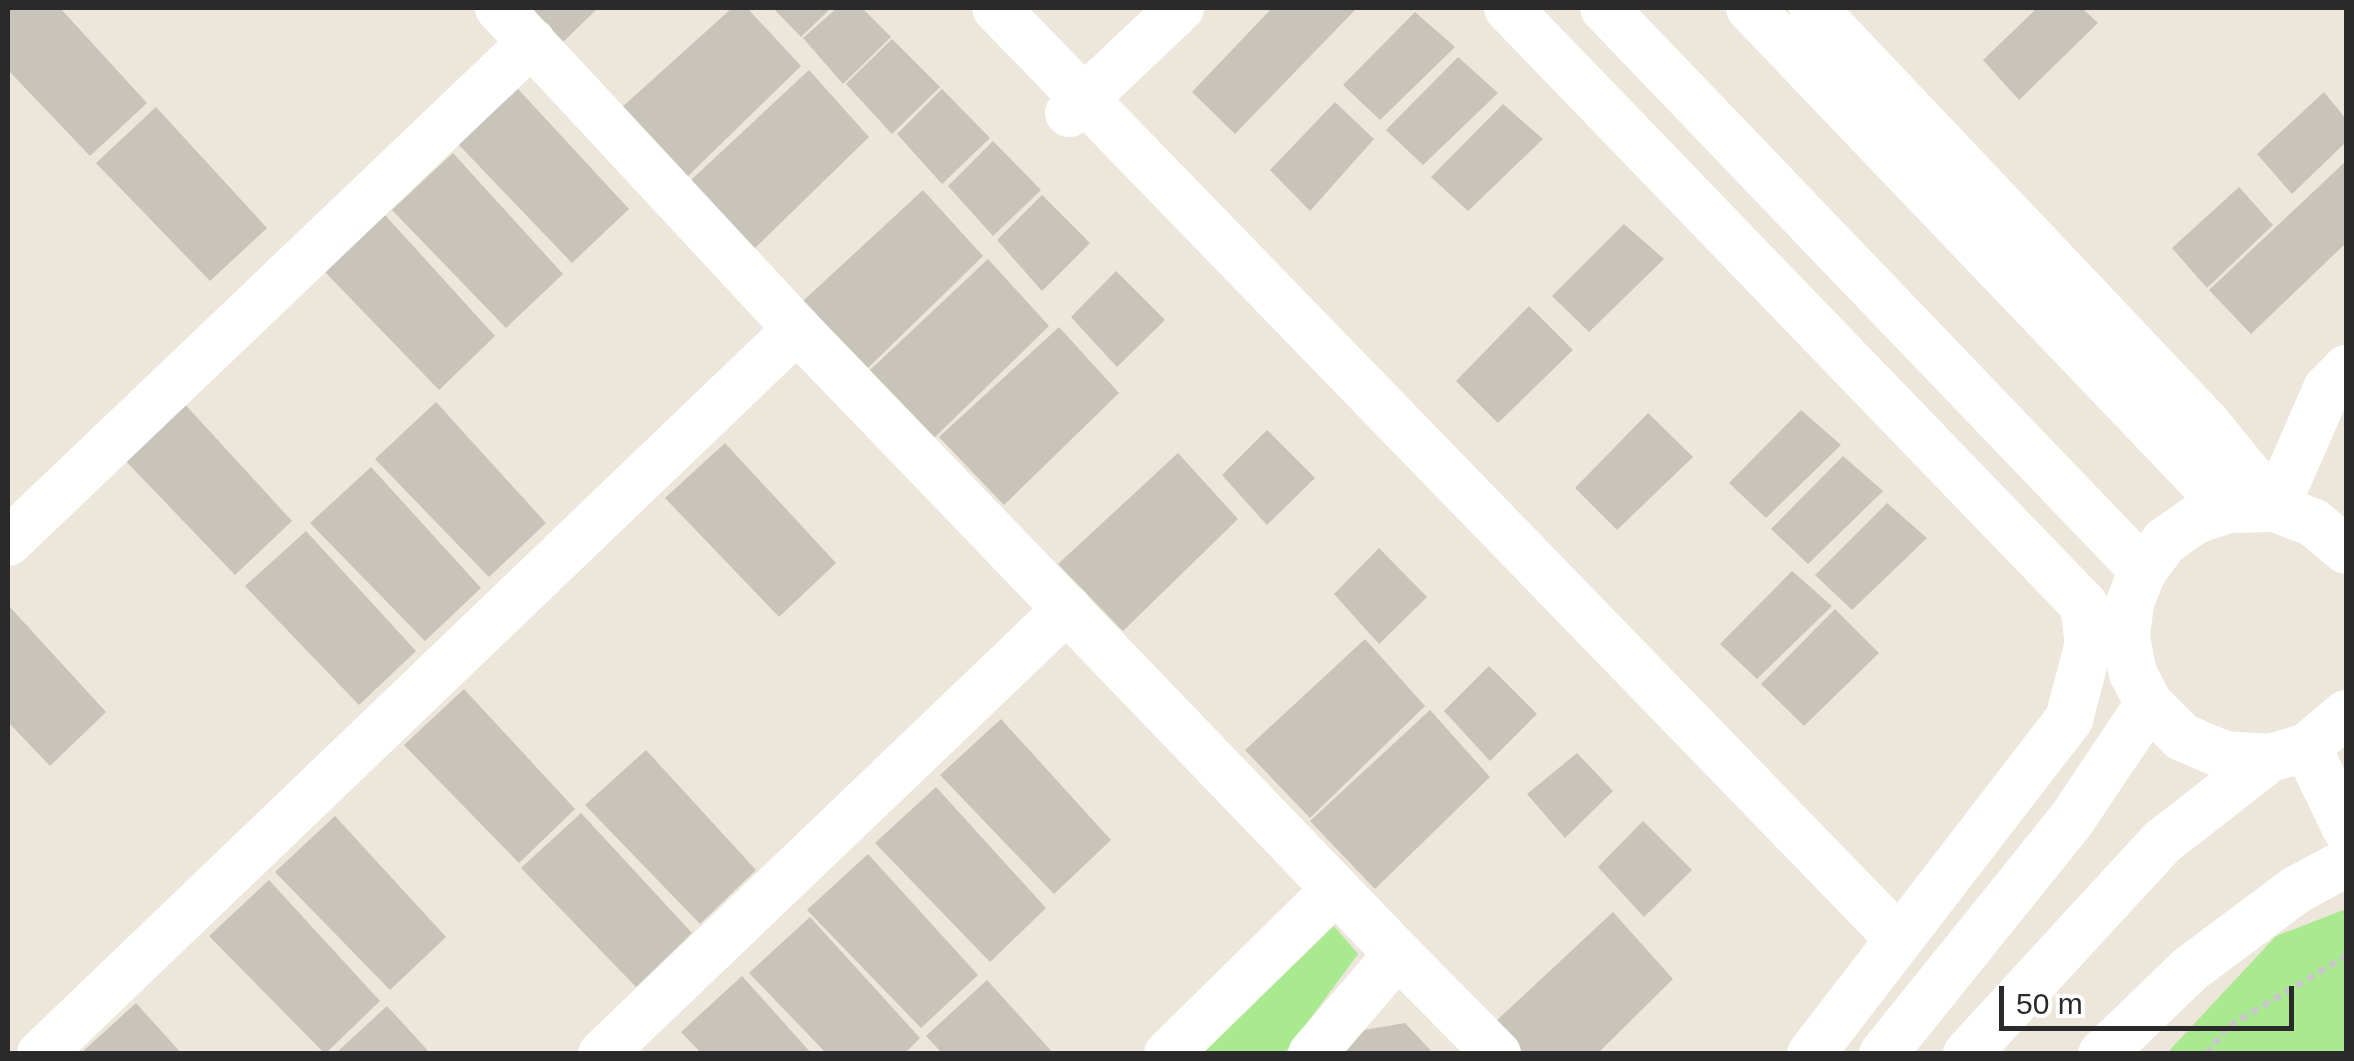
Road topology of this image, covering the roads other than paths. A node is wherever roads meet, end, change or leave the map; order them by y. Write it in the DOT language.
graph roads {
  1 [pos="499,8"];
  2 [pos="996,8"];
  3 [pos="1180,8"];
  4 [pos="1508,8"];
  5 [pos="1604,8"];
  6 [pos="1750,8"];
  7 [pos="1813,8"];
  8 [pos="532,42"];
  9 [pos="1076,107"];
  10 [pos="796,329"];
  11 [pos="2346,369"];
  12 [pos="2346,502"];
  13 [pos="2252,508"];
  14 [pos="8,542"];
  15 [pos="2346,549"];
  16 [pos="2143,570"];
  17 [pos="1067,609"];
  18 [pos="2149,704"];
  19 [pos="2346,714"];
  20 [pos="2288,752"];
  21 [pos="2346,828"];
  22 [pos="2346,863"];
  23 [pos="1336,889"];
  24 [pos="1900,939"];
  25 [pos="1398,954"];
  26 [pos="40,1054"];
  27 [pos="602,1054"];
  28 [pos="1168,1054"];
  29 [pos="1312,1054"];
  30 [pos="1497,1054"];
  31 [pos="1812,1054"];
  32 [pos="1883,1054"];
  33 [pos="1967,1054"];
  34 [pos="2102,1054"];
  1 -- 8 [label="street"];
  2 -- 9 [label="street"];
  3 -- 9 [label="street"];
  4 -- 24 [label="street"];
  5 -- 16 [label="street"];
  6 -- 13 [label="street"];
  7 -- 13 [label="street"];
  8 -- 10 [label="street"];
  8 -- 14 [label="street"];
  9 -- 24 [label="street"];
  10 -- 17 [label="street"];
  10 -- 26 [label="street"];
  11 -- 13 [label="street"];
  12 -- 13 [label="street"];
  13 -- 15 [label="street"];
  13 -- 16 [label="street"];
  16 -- 18 [label="street"];
  17 -- 23 [label="street"];
  17 -- 27 [label="street"];
  18 -- 20 [label="street"];
  18 -- 32 [label="street"];
  19 -- 20 [label="street"];
  20 -- 21 [label="street"];
  20 -- 33 [label="street"];
  22 -- 34 [label="street"];
  23 -- 25 [label="street"];
  23 -- 28 [label="street"];
  24 -- 31 [label="street"];
  25 -- 29 [label="street"];
  25 -- 30 [label="street"];
}
